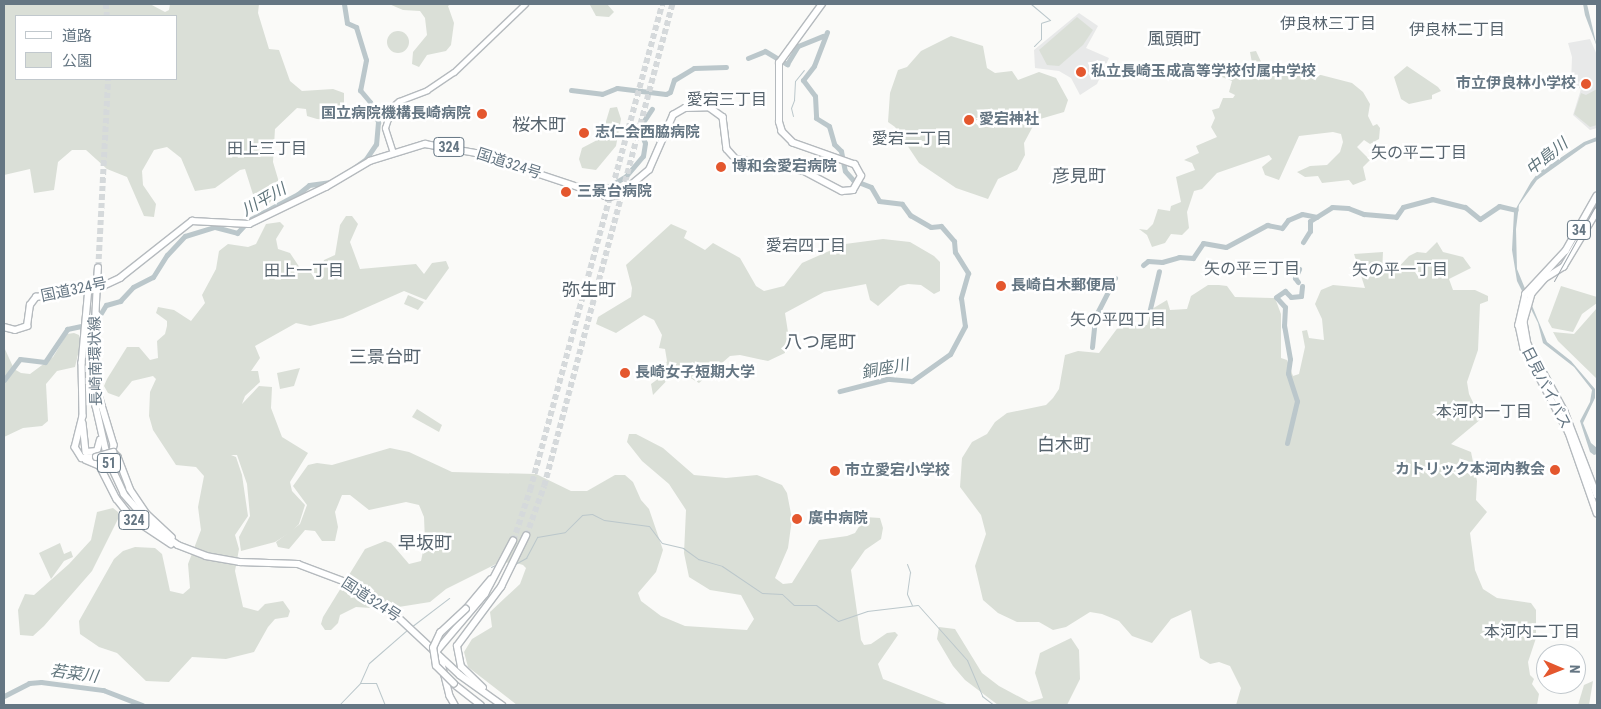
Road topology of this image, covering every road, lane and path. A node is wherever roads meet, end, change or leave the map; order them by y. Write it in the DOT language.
graph roads {
  1 [pos="526,4"];
  2 [pos="822,4"];
  3 [pos="393,153"];
  4 [pos="1597,196"];
  5 [pos="1597,212"];
  6 [pos="98,268"];
  7 [pos="89,288"];
  8 [pos="4,327"];
  9 [pos="1540,370"];
  10 [pos="95,386"];
  11 [pos="83,416"];
  12 [pos="1568,423"];
  13 [pos="113,452"];
  14 [pos="84,459"];
  15 [pos="1597,495"];
  16 [pos="1597,513"];
  17 [pos="154,528"];
  18 [pos="526,536"];
  19 [pos="513,541"];
  20 [pos="206,556"];
  21 [pos="487,595"];
  22 [pos="428,644"];
  23 [pos="441,645"];
  24 [pos="436,652"];
  25 [pos="456,705"];
  26 [pos="482,705"];
  27 [pos="503,705"];
  1 -- 3 [label="main road"];
  2 -- 3 [label="highway, 国道324号 / 324"];
  3 -- 7 [label="highway, 国道324号 / 324"];
  4 -- 9 [label="highway, 日見バイパス / 34"];
  5 -- 9 [label="highway, 日見バイパス / 34"];
  6 -- 10 [label="highway, 長崎南環状線 / 51, bridge"];
  7 -- 8 [label="highway, 国道324号 / 324"];
  7 -- 11 [label="highway"];
  9 -- 12 [label="highway, 日見バイパス / 34"];
  10 -- 11 [label="highway, 51"];
  10 -- 13 [label="highway, 51"];
  10 -- 17 [label="highway, 長崎南環状線 / 51"];
  11 -- 14 [label="highway"];
  12 -- 15 [label="highway, 日見バイパス / 34"];
  12 -- 16 [label="highway, 日見バイパス / 34"];
  13 -- 14 [label="highway, bridge"];
  13 -- 20 [label="highway, 324"];
  14 -- 20 [label="highway, 324"];
  17 -- 20 [label="highway, 国道324号 / 324"];
  18 -- 21 [label="highway"];
  19 -- 21 [label="highway"];
  20 -- 22 [label="highway, 国道324号 / 324"];
  21 -- 23 [label="highway"];
  21 -- 24 [label="highway"];
  21 -- 26 [label="highway, bridge"];
  21 -- 27 [label="highway"];
  22 -- 23 [label="highway"];
  22 -- 24 [label="highway, 国道324号 / 324"];
  23 -- 24 [label="highway"];
  24 -- 25 [label="highway"];
  24 -- 27 [label="highway, 国道324号"];
}
